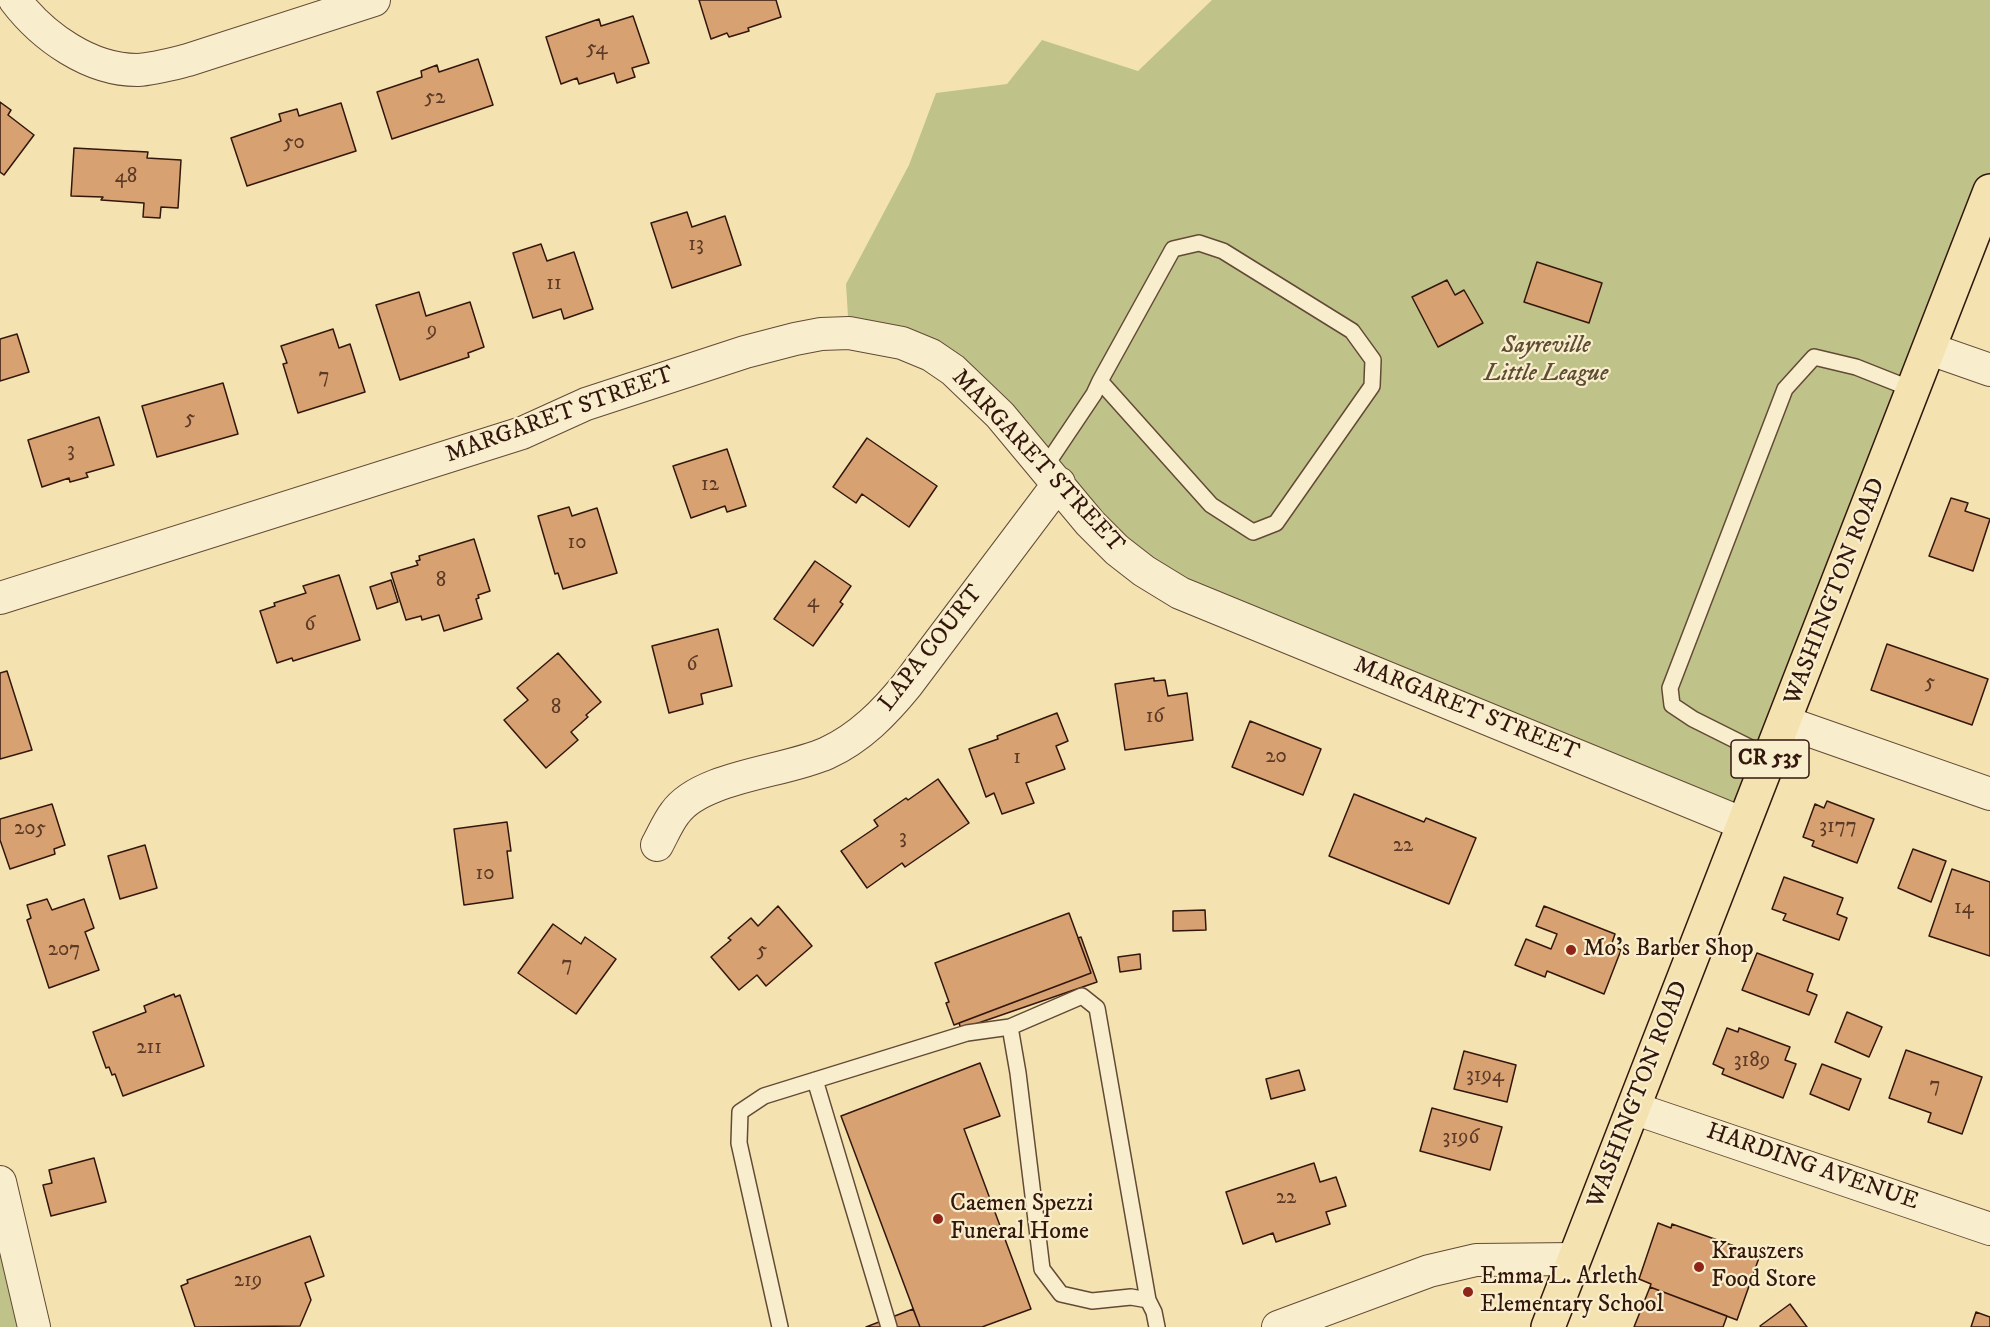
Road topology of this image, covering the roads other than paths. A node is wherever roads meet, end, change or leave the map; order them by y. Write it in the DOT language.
graph roads {
  1 [pos="15,0"];
  2 [pos="374,0"];
  3 [pos="1990,191"];
  4 [pos="1930,349"];
  5 [pos="1990,370"];
  6 [pos="1100,381"];
  7 [pos="1914,390"];
  8 [pos="1052,475"];
  9 [pos="0,598"];
  10 [pos="1785,722"];
  11 [pos="1771,758"];
  12 [pos="1990,794"];
  13 [pos="1744,824"];
  14 [pos="657,845"];
  15 [pos="1010,1028"];
  16 [pos="815,1080"];
  17 [pos="1633,1108"];
  18 [pos="0,1182"];
  19 [pos="1990,1229"];
  20 [pos="1574,1259"];
  21 [pos="1148,1300"];
  22 [pos="34,1327"];
  23 [pos="780,1327"];
  24 [pos="889,1327"];
  25 [pos="1157,1327"];
  26 [pos="1278,1327"];
  27 [pos="1548,1327"];
  1 -- 2 [label="street"];
  3 -- 4 [label="main road, WASHINGTON ROAD / CR 535"];
  4 -- 5 [label="street"];
  4 -- 7 [label="main road, WASHINGTON ROAD / CR 535"];
  6 -- 6 [label="lane"];
  6 -- 8 [label="lane"];
  7 -- 10 [label="main road, WASHINGTON ROAD / CR 535"];
  7 -- 11 [label="lane"];
  8 -- 9 [label="street, MARGARET STREET"];
  8 -- 13 [label="street, MARGARET STREET"];
  8 -- 14 [label="street, LAPA COURT"];
  10 -- 11 [label="main road, WASHINGTON ROAD / CR 535"];
  10 -- 12 [label="street"];
  11 -- 13 [label="main road, WASHINGTON ROAD / CR 535"];
  13 -- 17 [label="main road, WASHINGTON ROAD / CR 535"];
  15 -- 16 [label="lane"];
  15 -- 21 [label="lane"];
  15 -- 21 [label="lane"];
  16 -- 23 [label="lane"];
  16 -- 24 [label="lane"];
  17 -- 19 [label="street, HARDING AVENUE"];
  17 -- 20 [label="main road, WASHINGTON ROAD / CR 535"];
  18 -- 22 [label="street"];
  20 -- 26 [label="street"];
  20 -- 27 [label="main road, WASHINGTON ROAD / CR 535"];
  21 -- 25 [label="lane"];
}
